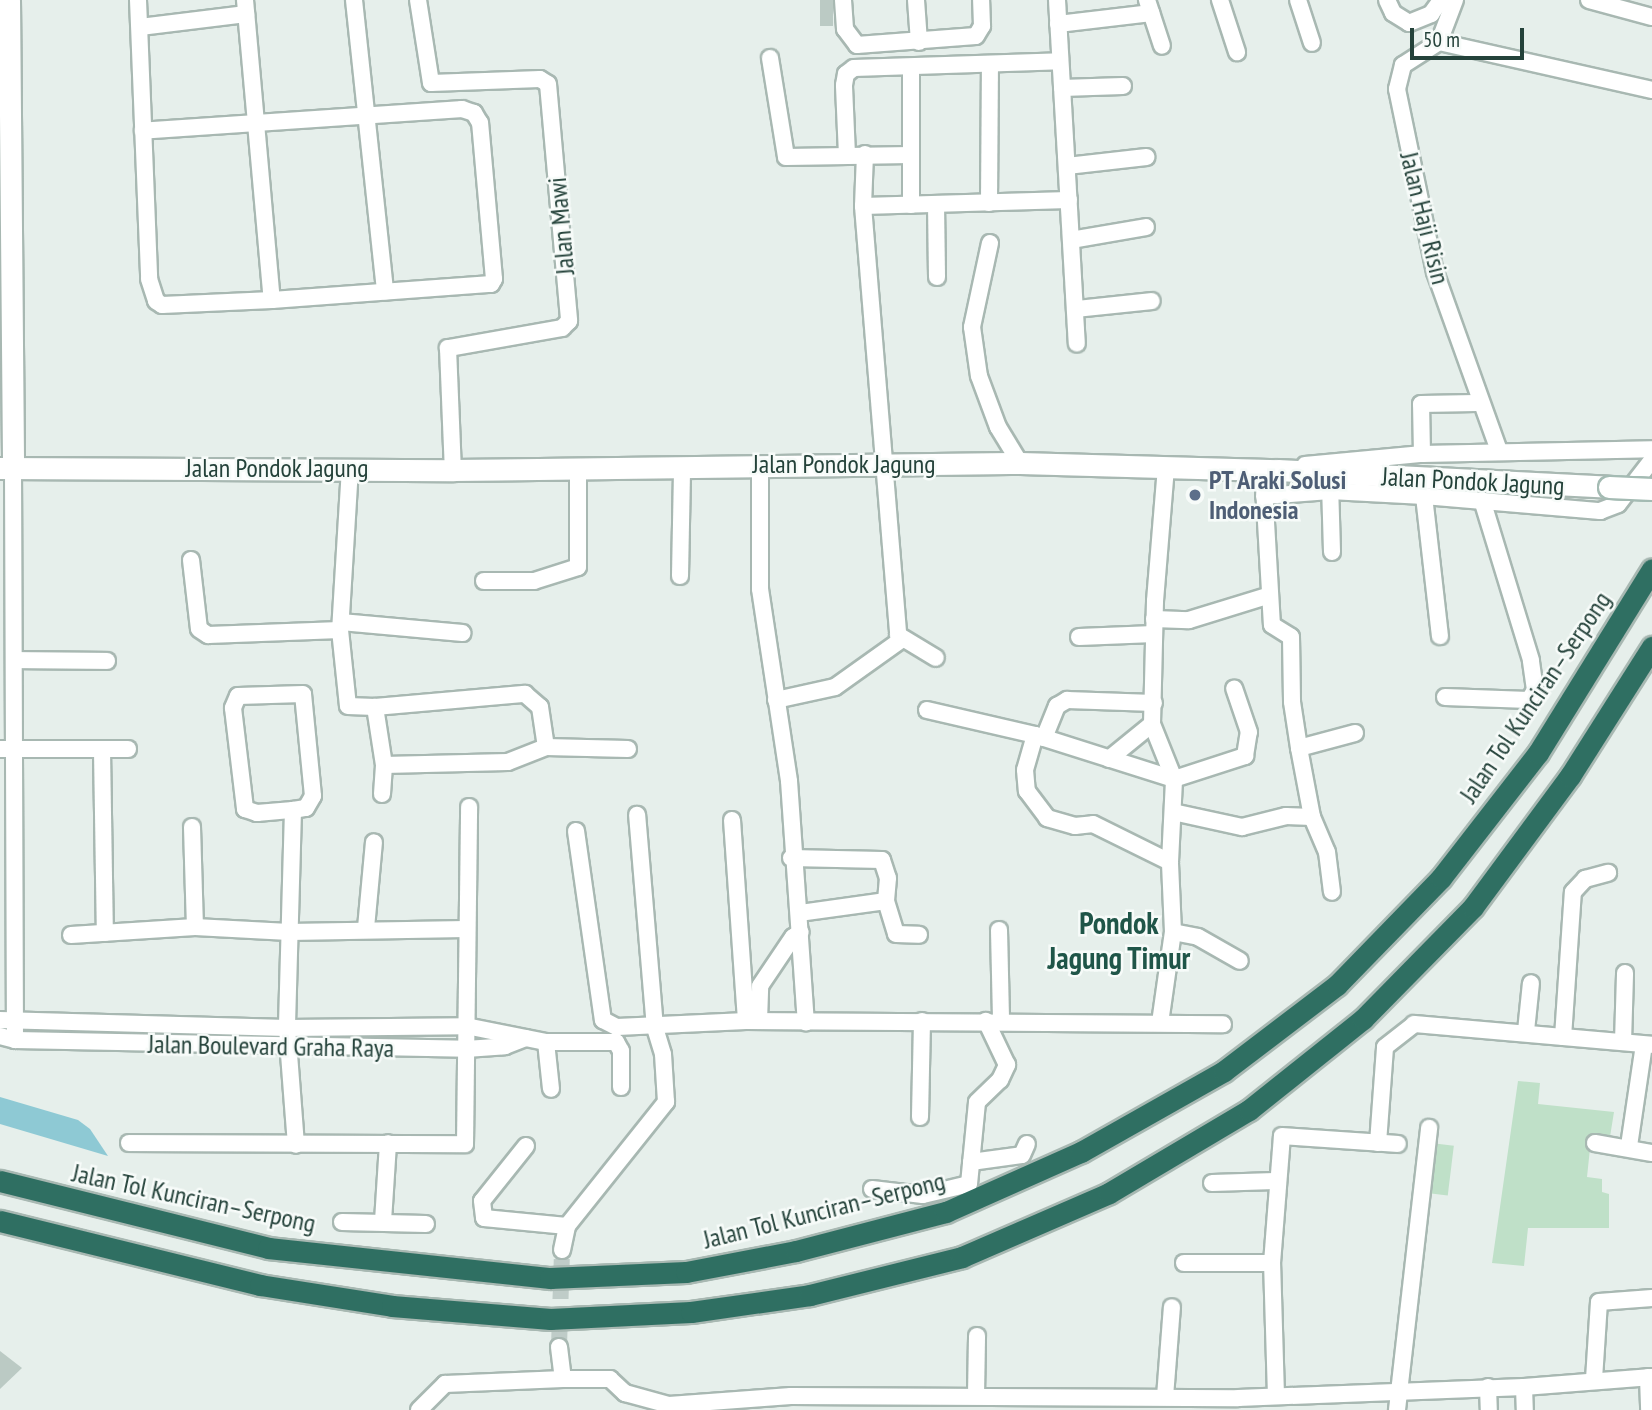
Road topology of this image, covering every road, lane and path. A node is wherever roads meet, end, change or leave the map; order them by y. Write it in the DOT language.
graph roads {
  1 [pos="9,0"];
  2 [pos="138,0"];
  3 [pos="354,0"];
  4 [pos="418,0"];
  5 [pos="843,0"];
  6 [pos="916,0"];
  7 [pos="981,0"];
  8 [pos="1057,0"];
  9 [pos="1220,0"];
  10 [pos="1298,0"];
  11 [pos="1387,0"];
  12 [pos="1441,0"];
  13 [pos="1455,0"];
  14 [pos="1589,0"];
  15 [pos="1621,3"];
  16 [pos="246,7"];
  17 [pos="1149,7"];
  18 [pos="1652,17"];
  19 [pos="1058,24"];
  20 [pos="140,27"];
  21 [pos="919,42"];
  22 [pos="1312,43"];
  23 [pos="1439,43"];
  24 [pos="1162,46"];
  25 [pos="1237,52"];
  26 [pos="770,58"];
  27 [pos="1060,61"];
  28 [pos="990,65"];
  29 [pos="911,67"];
  30 [pos="1123,86"];
  31 [pos="1062,88"];
  32 [pos="1652,90"];
  33 [pos="368,115"];
  34 [pos="258,123"];
  35 [pos="143,131"];
  36 [pos="865,154"];
  37 [pos="847,155"];
  38 [pos="911,155"];
  39 [pos="1146,157"];
  40 [pos="1067,166"];
  41 [pos="1069,201"];
  42 [pos="989,203"];
  43 [pos="936,204"];
  44 [pos="911,205"];
  45 [pos="863,206"];
  46 [pos="1146,227"];
  47 [pos="1071,240"];
  48 [pos="990,243"];
  49 [pos="937,277"];
  50 [pos="385,291"];
  51 [pos="272,300"];
  52 [pos="1152,301"];
  53 [pos="1076,309"];
  54 [pos="1077,343"];
  55 [pos="1476,403"];
  56 [pos="6,447"];
  57 [pos="1652,449"];
  58 [pos="1499,451"];
  59 [pos="1422,454"];
  60 [pos="1652,460"];
  61 [pos="1020,463"];
  62 [pos="887,464"];
  63 [pos="760,465"];
  64 [pos="682,467"];
  65 [pos="7,468"];
  66 [pos="35,468"];
  67 [pos="350,468"];
  68 [pos="578,468"];
  69 [pos="1166,468"];
  70 [pos="453,470"];
  71 [pos="1271,470"];
  72 [pos="1330,483"];
  73 [pos="1652,489"];
  74 [pos="1424,495"];
  75 [pos="1264,496"];
  76 [pos="1482,500"];
  77 [pos="1332,552"];
  78 [pos="191,560"];
  79 [pos="1652,569"];
  80 [pos="680,576"];
  81 [pos="484,581"];
  82 [pos="1268,596"];
  83 [pos="340,626"];
  84 [pos="1154,626"];
  85 [pos="463,633"];
  86 [pos="1440,636"];
  87 [pos="1079,637"];
  88 [pos="901,640"];
  89 [pos="1652,647"];
  90 [pos="936,658"];
  91 [pos="16,660"];
  92 [pos="107,661"];
  93 [pos="1234,688"];
  94 [pos="1445,697"];
  95 [pos="776,700"];
  96 [pos="1154,703"];
  97 [pos="375,708"];
  98 [pos="927,710"];
  99 [pos="1152,724"];
  100 [pos="1355,733"];
  101 [pos="1040,737"];
  102 [pos="546,747"];
  103 [pos="1299,748"];
  104 [pos="6,749"];
  105 [pos="128,749"];
  106 [pos="628,749"];
  107 [pos="102,750"];
  108 [pos="1109,760"];
  109 [pos="384,765"];
  110 [pos="1174,779"];
  111 [pos="382,794"];
  112 [pos="469,807"];
  113 [pos="293,810"];
  114 [pos="1174,812"];
  115 [pos="637,816"];
  116 [pos="1312,817"];
  117 [pos="732,820"];
  118 [pos="192,827"];
  119 [pos="576,831"];
  120 [pos="374,842"];
  121 [pos="791,858"];
  122 [pos="1170,862"];
  123 [pos="1608,873"];
  124 [pos="1332,892"];
  125 [pos="886,901"];
  126 [pos="799,913"];
  127 [pos="195,928"];
  128 [pos="366,928"];
  129 [pos="466,929"];
  130 [pos="999,930"];
  131 [pos="289,932"];
  132 [pos="801,932"];
  133 [pos="1173,932"];
  134 [pos="105,933"];
  135 [pos="71,935"];
  136 [pos="919,935"];
  137 [pos="1240,961"];
  138 [pos="1625,973"];
  139 [pos="1531,983"];
  140 [pos="8,1021"];
  141 [pos="752,1021"];
  142 [pos="922,1021"];
  143 [pos="993,1021"];
  144 [pos="806,1022"];
  145 [pos="1160,1023"];
  146 [pos="1223,1024"];
  147 [pos="466,1026"];
  148 [pos="287,1028"];
  149 [pos="655,1028"];
  150 [pos="1526,1031"];
  151 [pos="1563,1037"];
  152 [pos="8,1038"];
  153 [pos="526,1038"];
  154 [pos="546,1042"];
  155 [pos="1623,1042"];
  156 [pos="1648,1045"];
  157 [pos="288,1047"];
  158 [pos="466,1049"];
  159 [pos="621,1087"];
  160 [pos="551,1089"];
  161 [pos="920,1117"];
  162 [pos="1429,1128"];
  163 [pos="129,1143"];
  164 [pos="388,1143"];
  165 [pos="1378,1143"];
  166 [pos="1595,1143"];
  167 [pos="296,1144"];
  168 [pos="1027,1144"];
  169 [pos="1398,1144"];
  170 [pos="526,1146"];
  171 [pos="1629,1146"];
  172 [pos="1652,1153"];
  173 [pos="971,1161"];
  174 [pos="0,1181"];
  175 [pos="1275,1181"];
  176 [pos="1212,1183"];
  177 [pos="872,1189"];
  178 [pos="0,1221"];
  179 [pos="383,1221"];
  180 [pos="342,1222"];
  181 [pos="426,1224"];
  182 [pos="567,1226"];
  183 [pos="562,1250"];
  184 [pos="1184,1262"];
  185 [pos="1272,1263"];
  186 [pos="1652,1298"];
  187 [pos="1172,1307"];
  188 [pos="977,1336"];
  189 [pos="559,1347"];
  190 [pos="1650,1377"];
  191 [pos="562,1379"];
  192 [pos="1594,1379"];
  193 [pos="1488,1387"];
  194 [pos="1524,1387"];
  195 [pos="1396,1391"];
  196 [pos="1323,1393"];
  197 [pos="976,1395"];
  198 [pos="1276,1396"];
  199 [pos="1166,1397"];
  200 [pos="791,1403"];
  201 [pos="1034,1403"];
  202 [pos="1238,1404"];
  203 [pos="419,1410"];
  204 [pos="1321,1410"];
  205 [pos="1396,1410"];
  206 [pos="1489,1410"];
  207 [pos="1525,1410"];
  208 [pos="1649,1410"];
  1 -- 56 [label="street, Jalan Boulevard Graha Raya"];
  2 -- 20 [label="street"];
  3 -- 33 [label="street"];
  4 -- 70 [label="street, Jalan Mawi"];
  5 -- 21 [label="street"];
  6 -- 21 [label="street"];
  7 -- 21 [label="street"];
  8 -- 19 [label="street"];
  9 -- 25 [label="street"];
  10 -- 22 [label="street"];
  11 -- 12 [label="street"];
  13 -- 23 [label="street"];
  14 -- 15 [label="street"];
  15 -- 18 [label="street"];
  16 -- 20 [label="street"];
  16 -- 34 [label="street"];
  17 -- 19 [label="street"];
  17 -- 24 [label="street"];
  19 -- 27 [label="street"];
  20 -- 35 [label="street"];
  23 -- 32 [label="street"];
  23 -- 58 [label="street, Jalan Haji Risin"];
  26 -- 37 [label="street"];
  27 -- 28 [label="street"];
  27 -- 31 [label="street"];
  28 -- 29 [label="street"];
  28 -- 42 [label="street"];
  29 -- 37 [label="street"];
  29 -- 38 [label="street"];
  30 -- 31 [label="street"];
  31 -- 40 [label="street"];
  33 -- 34 [label="street"];
  33 -- 50 [label="street"];
  33 -- 50 [label="street"];
  34 -- 35 [label="street"];
  34 -- 51 [label="street"];
  35 -- 51 [label="street"];
  36 -- 37 [label="street"];
  36 -- 38 [label="street"];
  36 -- 45 [label="street"];
  38 -- 44 [label="street"];
  39 -- 40 [label="street"];
  40 -- 41 [label="street"];
  41 -- 42 [label="street"];
  41 -- 47 [label="street"];
  42 -- 43 [label="street"];
  43 -- 44 [label="street"];
  43 -- 49 [label="street"];
  44 -- 45 [label="street"];
  45 -- 62 [label="street"];
  46 -- 47 [label="street"];
  47 -- 53 [label="street"];
  48 -- 61 [label="street"];
  50 -- 51 [label="street"];
  52 -- 53 [label="street"];
  53 -- 54 [label="street"];
  55 -- 59 [label="street"];
  56 -- 65 [label="street, Jalan Boulevard Graha Raya"];
  56 -- 66 [label="street"];
  57 -- 58 [label="street"];
  58 -- 59 [label="street"];
  59 -- 71 [label="street"];
  60 -- 76 [label="street"];
  61 -- 62 [label="street, Jalan Pondok Jagung"];
  61 -- 69 [label="street, Jalan Pondok Jagung"];
  62 -- 63 [label="street, Jalan Pondok Jagung"];
  62 -- 88 [label="street"];
  63 -- 64 [label="street, Jalan Pondok Jagung"];
  63 -- 95 [label="street"];
  64 -- 68 [label="street, Jalan Pondok Jagung"];
  64 -- 80 [label="street"];
  65 -- 66 [label="street, Jalan Pondok Jagung"];
  65 -- 91 [label="street, Jalan Boulevard Graha Raya"];
  66 -- 67 [label="street, Jalan Pondok Jagung"];
  67 -- 70 [label="street, Jalan Pondok Jagung"];
  67 -- 83 [label="street"];
  68 -- 70 [label="street, Jalan Pondok Jagung"];
  68 -- 81 [label="street"];
  69 -- 71 [label="street, Jalan Pondok Jagung"];
  69 -- 84 [label="street"];
  71 -- 72 [label="street, Jalan Pondok Jagung"];
  71 -- 75 [label="street"];
  72 -- 73 [label="street, Jalan Pondok Jagung, bridge"];
  72 -- 74 [label="street"];
  72 -- 75 [label="street"];
  72 -- 77 [label="street"];
  74 -- 76 [label="street"];
  74 -- 86 [label="street"];
  75 -- 82 [label="street"];
  76 -- 94 [label="street"];
  78 -- 83 [label="street"];
  79 -- 174 [label="highway, Jalan Tol Kunciran–Serpong"];
  82 -- 84 [label="street"];
  82 -- 103 [label="street"];
  83 -- 85 [label="street"];
  83 -- 97 [label="street"];
  84 -- 87 [label="street"];
  84 -- 96 [label="street"];
  88 -- 90 [label="street"];
  88 -- 95 [label="street"];
  89 -- 178 [label="highway"];
  91 -- 92 [label="street"];
  91 -- 104 [label="street, Jalan Boulevard Graha Raya"];
  93 -- 110 [label="street"];
  95 -- 121 [label="street"];
  96 -- 99 [label="street"];
  96 -- 101 [label="street"];
  97 -- 102 [label="street"];
  97 -- 109 [label="street"];
  98 -- 101 [label="street"];
  99 -- 108 [label="street"];
  99 -- 110 [label="street"];
  100 -- 103 [label="street"];
  101 -- 108 [label="street"];
  101 -- 122 [label="street"];
  102 -- 106 [label="street"];
  102 -- 109 [label="street"];
  103 -- 116 [label="street"];
  104 -- 107 [label="street"];
  104 -- 140 [label="street, Jalan Boulevard Graha Raya"];
  105 -- 107 [label="street"];
  107 -- 134 [label="street"];
  108 -- 110 [label="street"];
  109 -- 111 [label="street"];
  110 -- 114 [label="street"];
  112 -- 129 [label="street"];
  113 -- 113 [label="street"];
  113 -- 131 [label="street"];
  114 -- 116 [label="street"];
  114 -- 122 [label="street"];
  115 -- 149 [label="street"];
  116 -- 124 [label="street"];
  117 -- 141 [label="street"];
  118 -- 127 [label="street"];
  119 -- 149 [label="street"];
  120 -- 128 [label="street"];
  121 -- 125 [label="street"];
  121 -- 126 [label="street"];
  122 -- 133 [label="street"];
  123 -- 151 [label="street"];
  125 -- 126 [label="street"];
  125 -- 136 [label="street"];
  126 -- 132 [label="street"];
  127 -- 131 [label="street"];
  127 -- 134 [label="street"];
  128 -- 129 [label="street"];
  128 -- 131 [label="street"];
  129 -- 147 [label="street"];
  130 -- 143 [label="street"];
  131 -- 148 [label="street"];
  132 -- 141 [label="street"];
  132 -- 144 [label="street"];
  133 -- 137 [label="street"];
  133 -- 145 [label="street"];
  134 -- 135 [label="street"];
  138 -- 155 [label="street"];
  139 -- 150 [label="street"];
  140 -- 148 [label="street, Jalan Boulevard Graha Raya"];
  140 -- 152 [label="street, Jalan Boulevard Graha Raya"];
  141 -- 144 [label="street"];
  141 -- 149 [label="street"];
  142 -- 143 [label="street"];
  142 -- 144 [label="street"];
  142 -- 161 [label="street"];
  143 -- 145 [label="street"];
  143 -- 173 [label="street"];
  145 -- 146 [label="street"];
  147 -- 148 [label="street, Jalan Boulevard Graha Raya"];
  147 -- 153 [label="street, Jalan Boulevard Graha Raya"];
  147 -- 158 [label="street"];
  148 -- 157 [label="street"];
  149 -- 182 [label="street"];
  150 -- 151 [label="street"];
  150 -- 165 [label="street"];
  151 -- 155 [label="street"];
  152 -- 157 [label="street, Jalan Boulevard Graha Raya"];
  153 -- 154 [label="street, Jalan Boulevard Graha Raya"];
  153 -- 158 [label="street, Jalan Boulevard Graha Raya"];
  154 -- 159 [label="street, Jalan Boulevard Graha Raya"];
  154 -- 160 [label="street"];
  155 -- 156 [label="street"];
  156 -- 171 [label="street"];
  157 -- 158 [label="street, Jalan Boulevard Graha Raya"];
  157 -- 167 [label="street"];
  158 -- 164 [label="street"];
  162 -- 195 [label="street"];
  163 -- 167 [label="street"];
  164 -- 167 [label="street"];
  164 -- 179 [label="street"];
  165 -- 169 [label="street"];
  165 -- 175 [label="street"];
  166 -- 171 [label="street"];
  168 -- 173 [label="street"];
  170 -- 182 [label="street"];
  171 -- 172 [label="street"];
  173 -- 177 [label="street"];
  175 -- 176 [label="street"];
  175 -- 185 [label="street"];
  179 -- 180 [label="street"];
  179 -- 181 [label="street"];
  182 -- 183 [label="street"];
  184 -- 185 [label="street"];
  185 -- 198 [label="street"];
  186 -- 192 [label="street"];
  187 -- 199 [label="street"];
  188 -- 197 [label="street"];
  189 -- 191 [label="street"];
  190 -- 192 [label="street"];
  190 -- 208 [label="street"];
  191 -- 200 [label="street"];
  191 -- 203 [label="street"];
  192 -- 194 [label="street"];
  193 -- 194 [label="street"];
  193 -- 195 [label="street"];
  193 -- 206 [label="street"];
  194 -- 207 [label="street"];
  195 -- 196 [label="street"];
  195 -- 205 [label="street"];
  196 -- 198 [label="street"];
  196 -- 204 [label="street"];
  197 -- 200 [label="street"];
  197 -- 201 [label="street"];
  198 -- 202 [label="street"];
  199 -- 201 [label="street"];
  199 -- 202 [label="street"];
}
